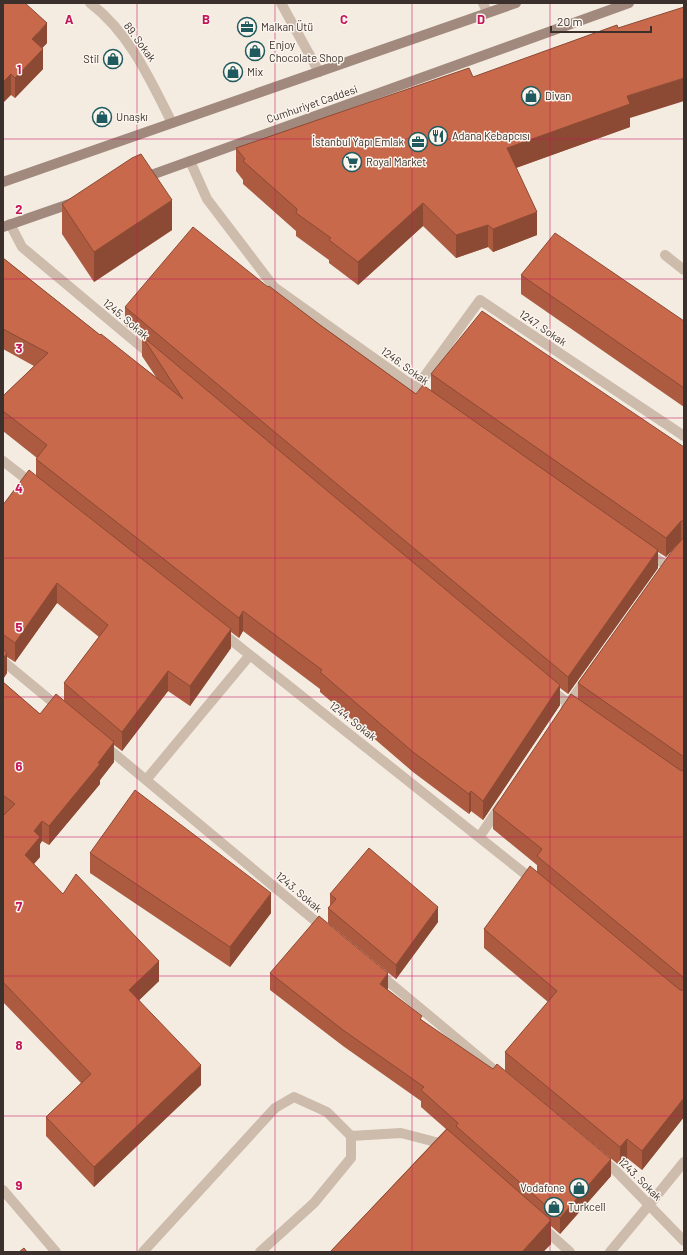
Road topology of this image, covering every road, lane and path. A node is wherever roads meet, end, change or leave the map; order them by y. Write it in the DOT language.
graph roads {
  1 [pos="90,3"];
  2 [pos="281,3"];
  3 [pos="516,3"];
  4 [pos="629,3"];
  5 [pos="485,8"];
  6 [pos="319,72"];
  7 [pos="172,123"];
  8 [pos="190,161"];
  9 [pos="3,182"];
  10 [pos="130,182"];
  11 [pos="85,198"];
  12 [pos="7,226"];
  13 [pos="665,255"];
  14 [pos="684,270"];
  15 [pos="162,364"];
  16 [pos="416,388"];
  17 [pos="441,406"];
  18 [pos="684,436"];
  19 [pos="3,460"];
  20 [pos="40,490"];
  21 [pos="641,548"];
  22 [pos="676,556"];
  23 [pos="213,626"];
  24 [pos="250,655"];
  25 [pos="3,661"];
  26 [pos="591,673"];
  27 [pos="544,684"];
  28 [pos="569,704"];
  29 [pos="582,713"];
  30 [pos="68,716"];
  31 [pos="560,717"];
  32 [pos="98,740"];
  33 [pos="146,780"];
  34 [pos="506,796"];
  35 [pos="480,836"];
  36 [pos="540,885"];
  37 [pos="336,938"];
  38 [pos="373,969"];
  39 [pos="514,1086"];
  40 [pos="351,1136"];
  41 [pos="456,1151"];
  42 [pos="594,1152"];
  43 [pos="684,1162"];
  44 [pos="3,1190"];
  45 [pos="649,1205"];
  46 [pos="536,1222"];
  47 [pos="684,1241"];
  48 [pos="56,1252"];
  49 [pos="143,1252"];
  50 [pos="260,1252"];
  51 [pos="570,1252"];
  52 [pos="610,1252"];
  1 -- 7 [label="street, 89. Sokak"];
  2 -- 6 [label="street"];
  3 -- 5 [label="main road"];
  4 -- 8 [label="main road, Cumhuriyet Caddesi"];
  5 -- 6 [label="main road"];
  6 -- 7 [label="main road"];
  7 -- 9 [label="main road"];
  8 -- 10 [label="main road, Cumhuriyet Caddesi"];
  8 -- 16 [label="street, 1246. Sokak"];
  11 -- 12 [label="main road"];
  12 -- 15 [label="street, 1245. Sokak"];
  13 -- 14 [label="street"];
  16 -- 17 [label="street, 1246. Sokak"];
  16 -- 18 [label="street, 1247. Sokak"];
  19 -- 20 [label="street"];
  21 -- 22 [label="street"];
  23 -- 24 [label="street, 1244. Sokak"];
  24 -- 33 [label="street"];
  24 -- 35 [label="street, 1244. Sokak"];
  25 -- 30 [label="street"];
  26 -- 28 [label="street"];
  27 -- 28 [label="street"];
  28 -- 29 [label="street"];
  28 -- 31 [label="street"];
  32 -- 33 [label="street, 1243. Sokak"];
  33 -- 37 [label="street, 1243. Sokak"];
  34 -- 35 [label="street"];
  35 -- 36 [label="street, 1244. Sokak"];
  38 -- 39 [label="street"];
  40 -- 41 [label="street"];
  40 -- 49 [label="street"];
  40 -- 50 [label="street"];
  42 -- 45 [label="street, 1243. Sokak"];
  43 -- 45 [label="street"];
  44 -- 48 [label="street"];
  45 -- 47 [label="street, 1243. Sokak"];
  45 -- 52 [label="street"];
  46 -- 51 [label="street"];
}
